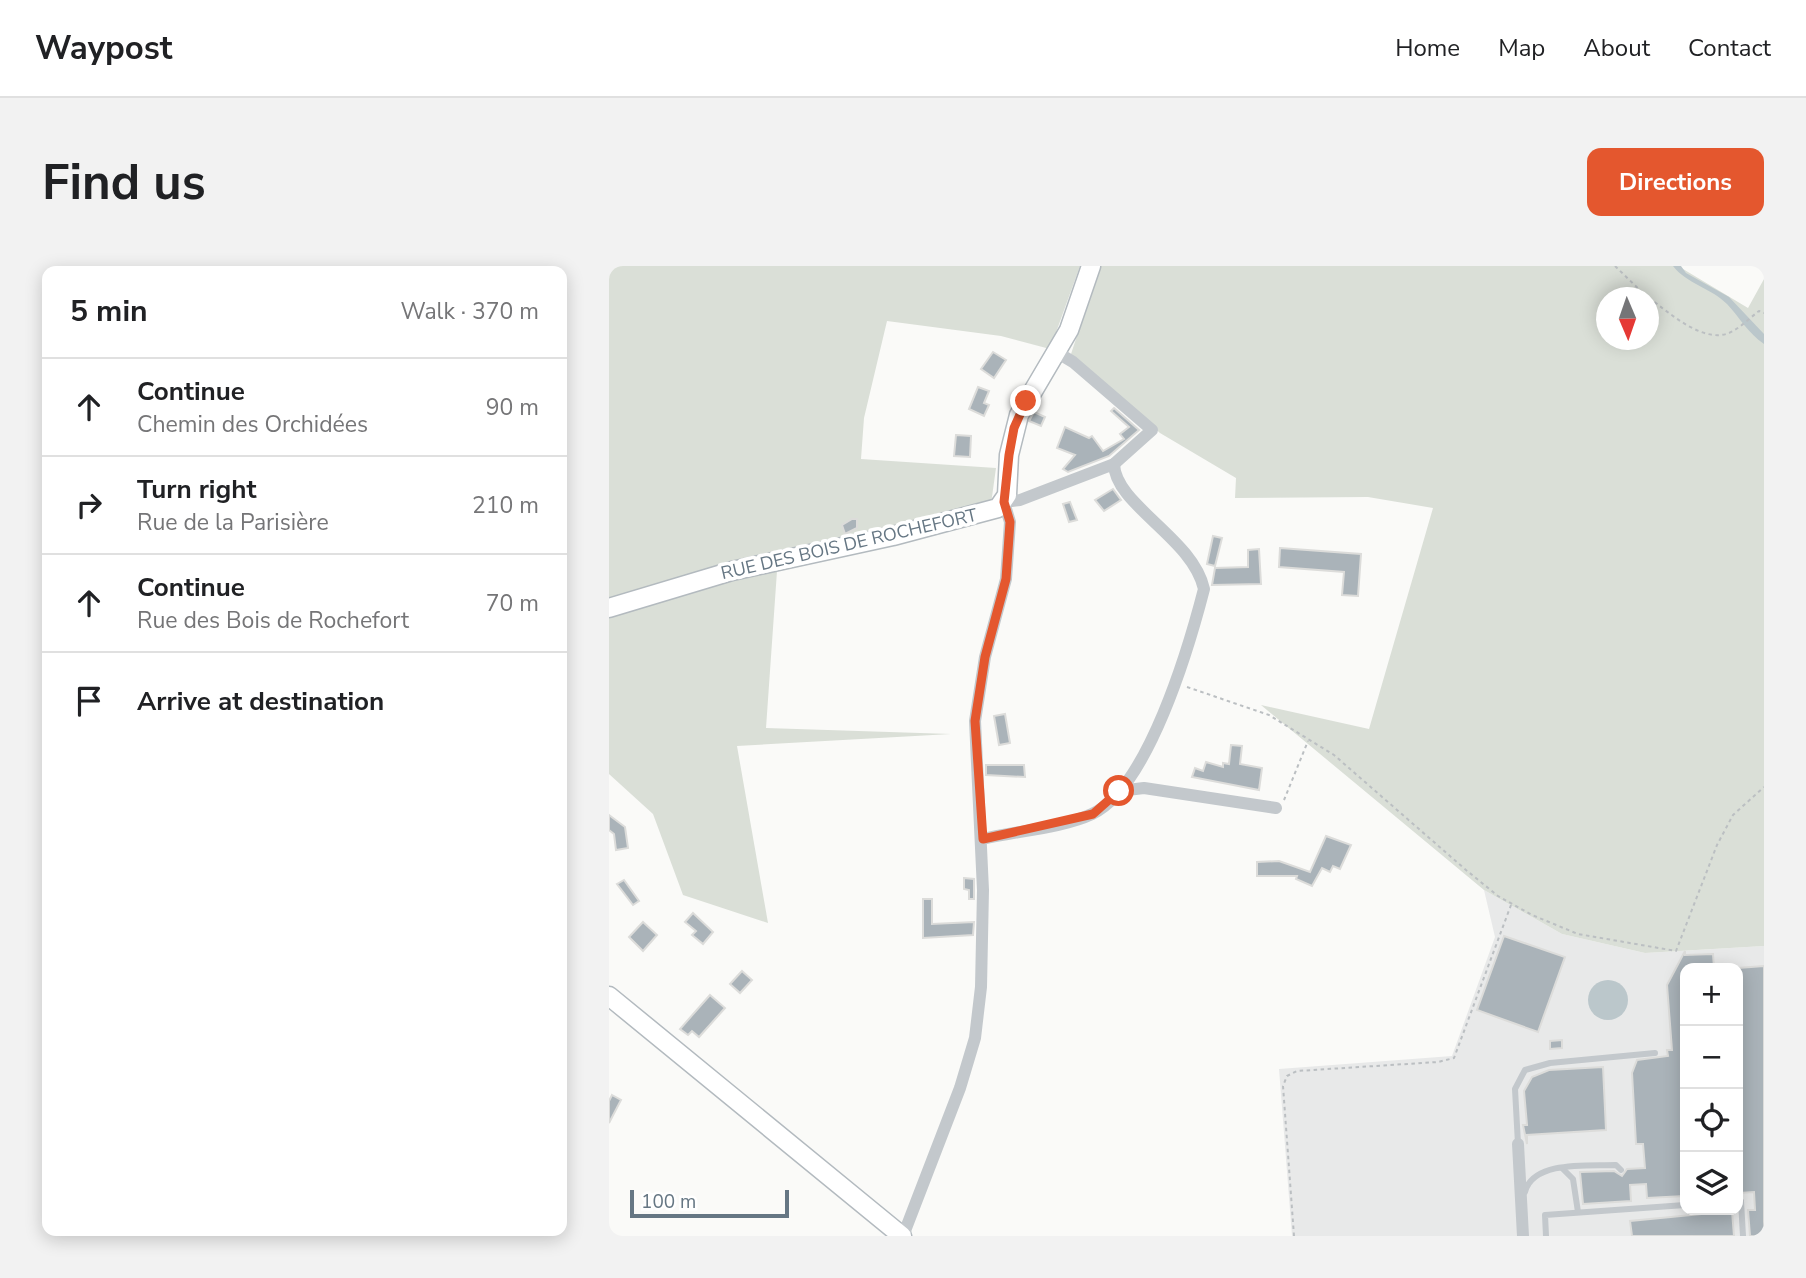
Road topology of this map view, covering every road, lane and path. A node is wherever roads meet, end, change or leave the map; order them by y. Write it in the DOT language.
graph roads {
  1 [pos="1091,266"];
  2 [pos="1615,266"];
  3 [pos="1637,287"];
  4 [pos="1659,305"];
  5 [pos="1764,313"];
  6 [pos="1058,353"];
  7 [pos="1114,464"];
  8 [pos="1004,502"];
  9 [pos="609,608"];
  10 [pos="1174,681"];
  11 [pos="1309,739"];
  12 [pos="1764,787"];
  13 [pos="1119,791"];
  14 [pos="1276,808"];
  15 [pos="983,839"];
  16 [pos="1512,904"];
  17 [pos="609,996"];
  18 [pos="1654,1053"];
  19 [pos="1518,1144"];
  20 [pos="1563,1169"];
  21 [pos="1621,1170"];
  22 [pos="1680,1205"];
  23 [pos="1578,1212"];
  24 [pos="1742,1215"];
  25 [pos="903,1236"];
  26 [pos="1294,1236"];
  27 [pos="1523,1236"];
  28 [pos="1546,1236"];
  29 [pos="1743,1236"];
  1 -- 6 [label="street"];
  2 -- 3 [label="path"];
  4 -- 5 [label="path"];
  6 -- 7 [label="street"];
  6 -- 8 [label="street"];
  7 -- 8 [label="street"];
  7 -- 10 [label="street"];
  8 -- 9 [label="street, RUE DES BOIS DE ROCHEFORT"];
  8 -- 15 [label="street"];
  10 -- 11 [label="path"];
  10 -- 13 [label="street"];
  11 -- 14 [label="path"];
  11 -- 16 [label="path"];
  12 -- 16 [label="path"];
  13 -- 14 [label="street"];
  13 -- 15 [label="street"];
  15 -- 25 [label="street"];
  16 -- 26 [label="path"];
  17 -- 25 [label="street"];
  18 -- 19 [label="lane"];
  19 -- 27 [label="street"];
  20 -- 21 [label="lane"];
  20 -- 23 [label="lane"];
  20 -- 27 [label="lane"];
  22 -- 23 [label="lane"];
  23 -- 28 [label="lane"];
  24 -- 29 [label="lane"];
}
